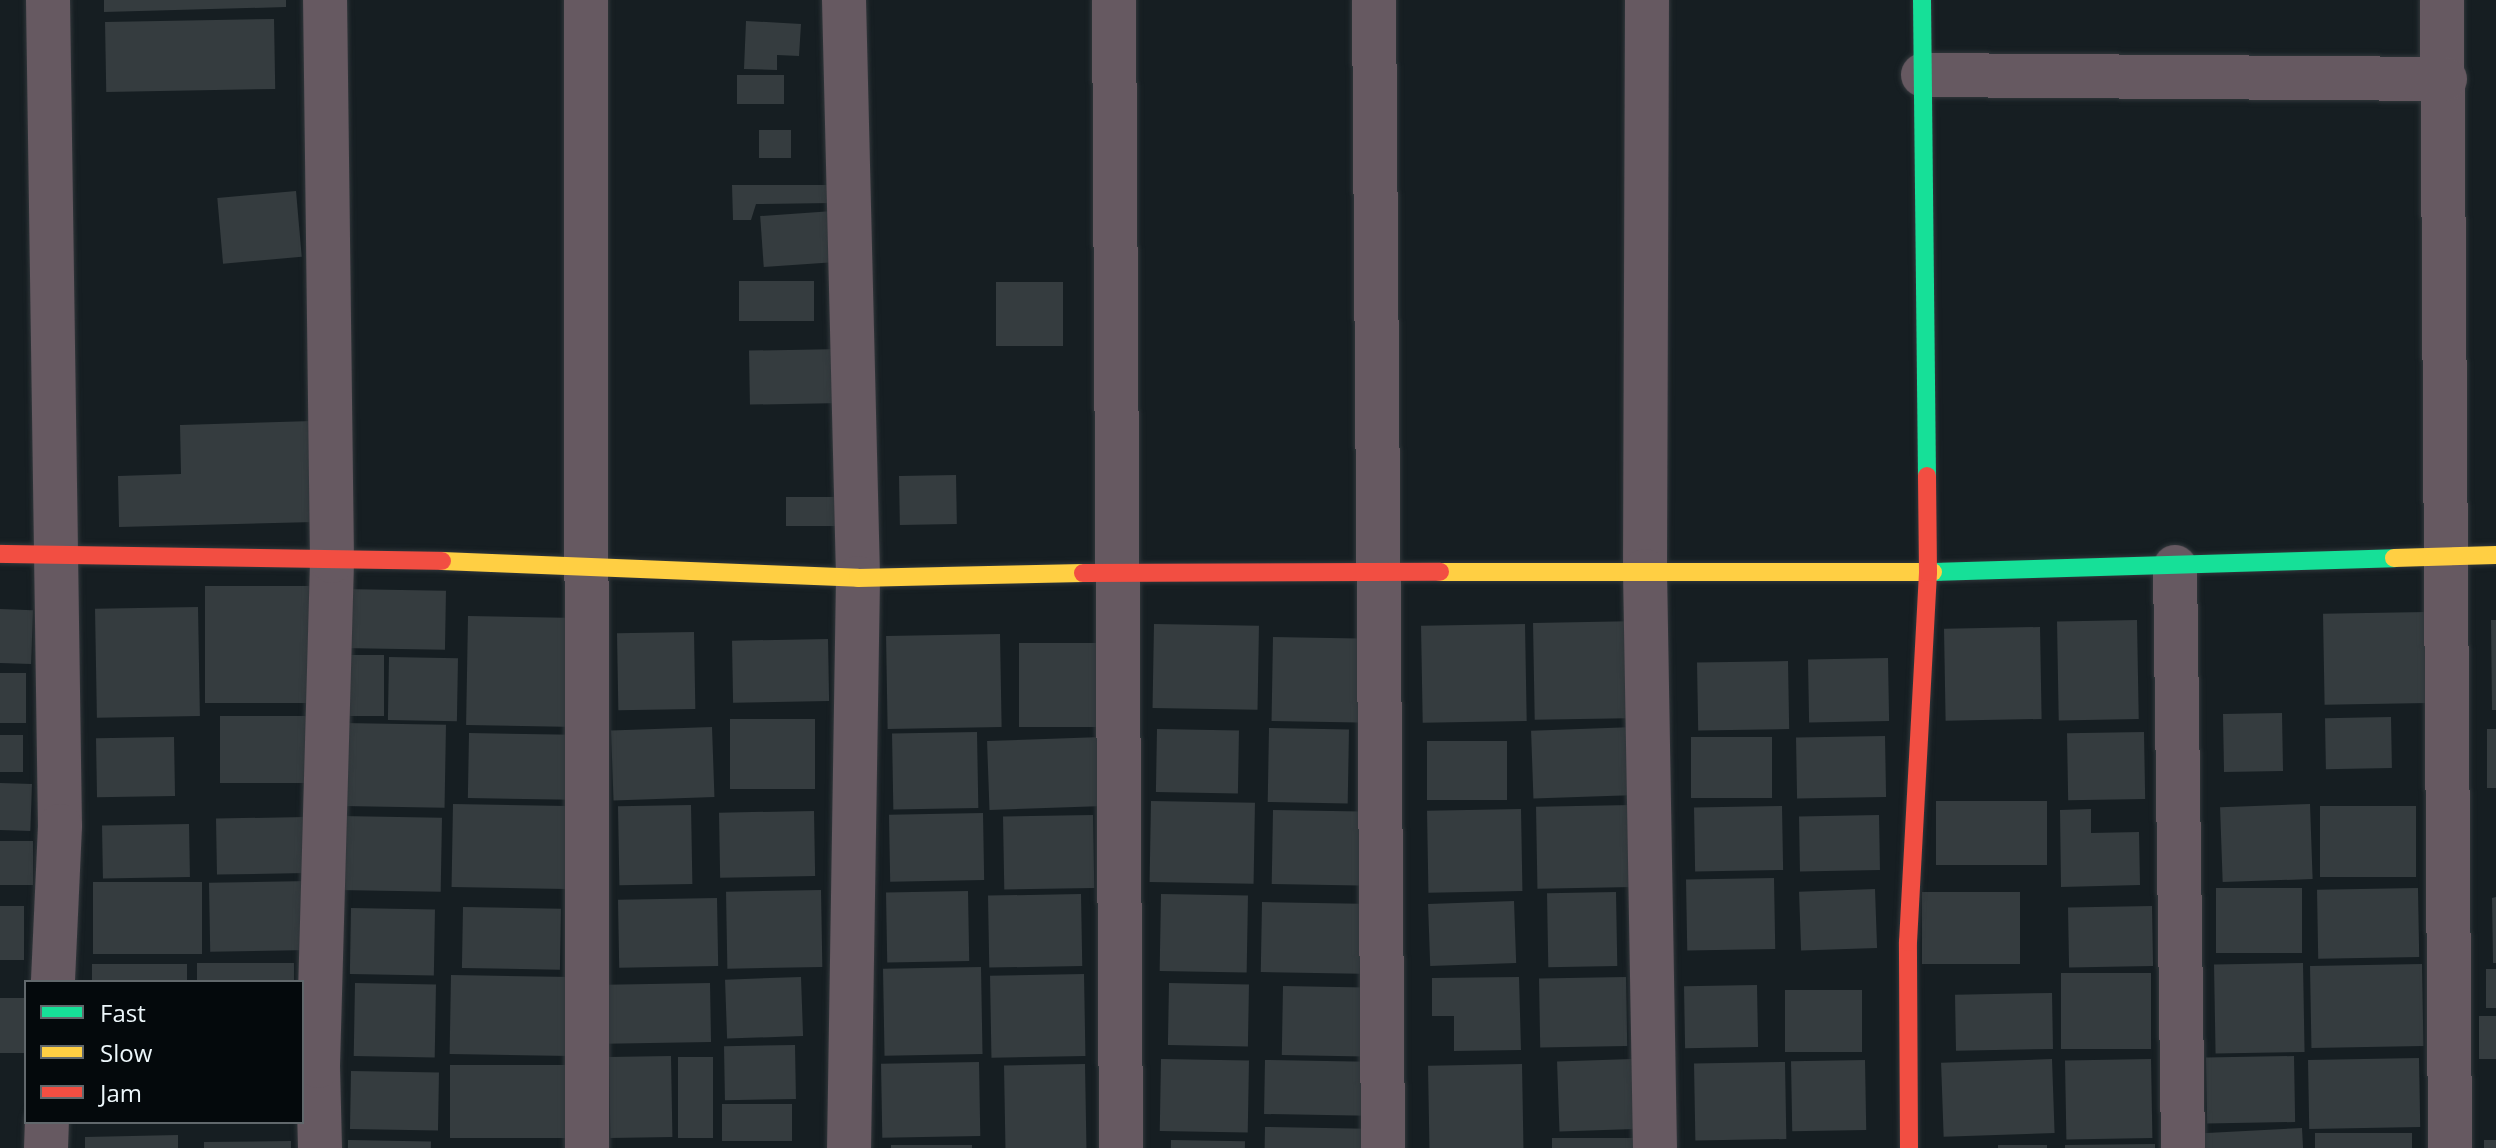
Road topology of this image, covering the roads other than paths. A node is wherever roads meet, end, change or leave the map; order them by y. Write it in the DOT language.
graph roads {
  1 [pos="48,0"];
  2 [pos="325,0"];
  3 [pos="586,0"];
  4 [pos="844,0"];
  5 [pos="1114,0"];
  6 [pos="1374,0"];
  7 [pos="1647,0"];
  8 [pos="1922,0"];
  9 [pos="2442,0"];
  10 [pos="1923,75"];
  11 [pos="2445,79"];
  12 [pos="58,553"];
  13 [pos="0,554"];
  14 [pos="2444,555"];
  15 [pos="2496,555"];
  16 [pos="332,561"];
  17 [pos="586,563"];
  18 [pos="2175,567"];
  19 [pos="1645,571"];
  20 [pos="1115,572"];
  21 [pos="1928,572"];
  22 [pos="1382,576"];
  23 [pos="858,578"];
  24 [pos="53,980"];
  25 [pos="47,1124"];
  26 [pos="46,1148"];
  27 [pos="320,1148"];
  28 [pos="587,1148"];
  29 [pos="849,1148"];
  30 [pos="1121,1148"];
  31 [pos="1383,1148"];
  32 [pos="1655,1148"];
  33 [pos="1909,1148"];
  34 [pos="2183,1148"];
  35 [pos="2450,1148"];
  1 -- 12 [label="street"];
  2 -- 16 [label="street"];
  3 -- 17 [label="street"];
  4 -- 23 [label="street"];
  5 -- 20 [label="street"];
  6 -- 22 [label="street"];
  7 -- 19 [label="street"];
  8 -- 10 [label="street"];
  9 -- 11 [label="street"];
  10 -- 11 [label="street"];
  10 -- 21 [label="street"];
  11 -- 14 [label="street"];
  12 -- 13 [label="street"];
  12 -- 16 [label="street"];
  12 -- 24 [label="street"];
  14 -- 15 [label="street"];
  14 -- 18 [label="street"];
  14 -- 35 [label="street"];
  16 -- 17 [label="street"];
  16 -- 27 [label="street"];
  17 -- 23 [label="street"];
  17 -- 28 [label="street"];
  18 -- 21 [label="street"];
  18 -- 34 [label="street"];
  19 -- 21 [label="street"];
  19 -- 22 [label="street"];
  19 -- 32 [label="street"];
  20 -- 22 [label="street"];
  20 -- 23 [label="street"];
  20 -- 30 [label="street"];
  21 -- 33 [label="street"];
  22 -- 31 [label="street"];
  23 -- 29 [label="street"];
  25 -- 26 [label="street"];
}
